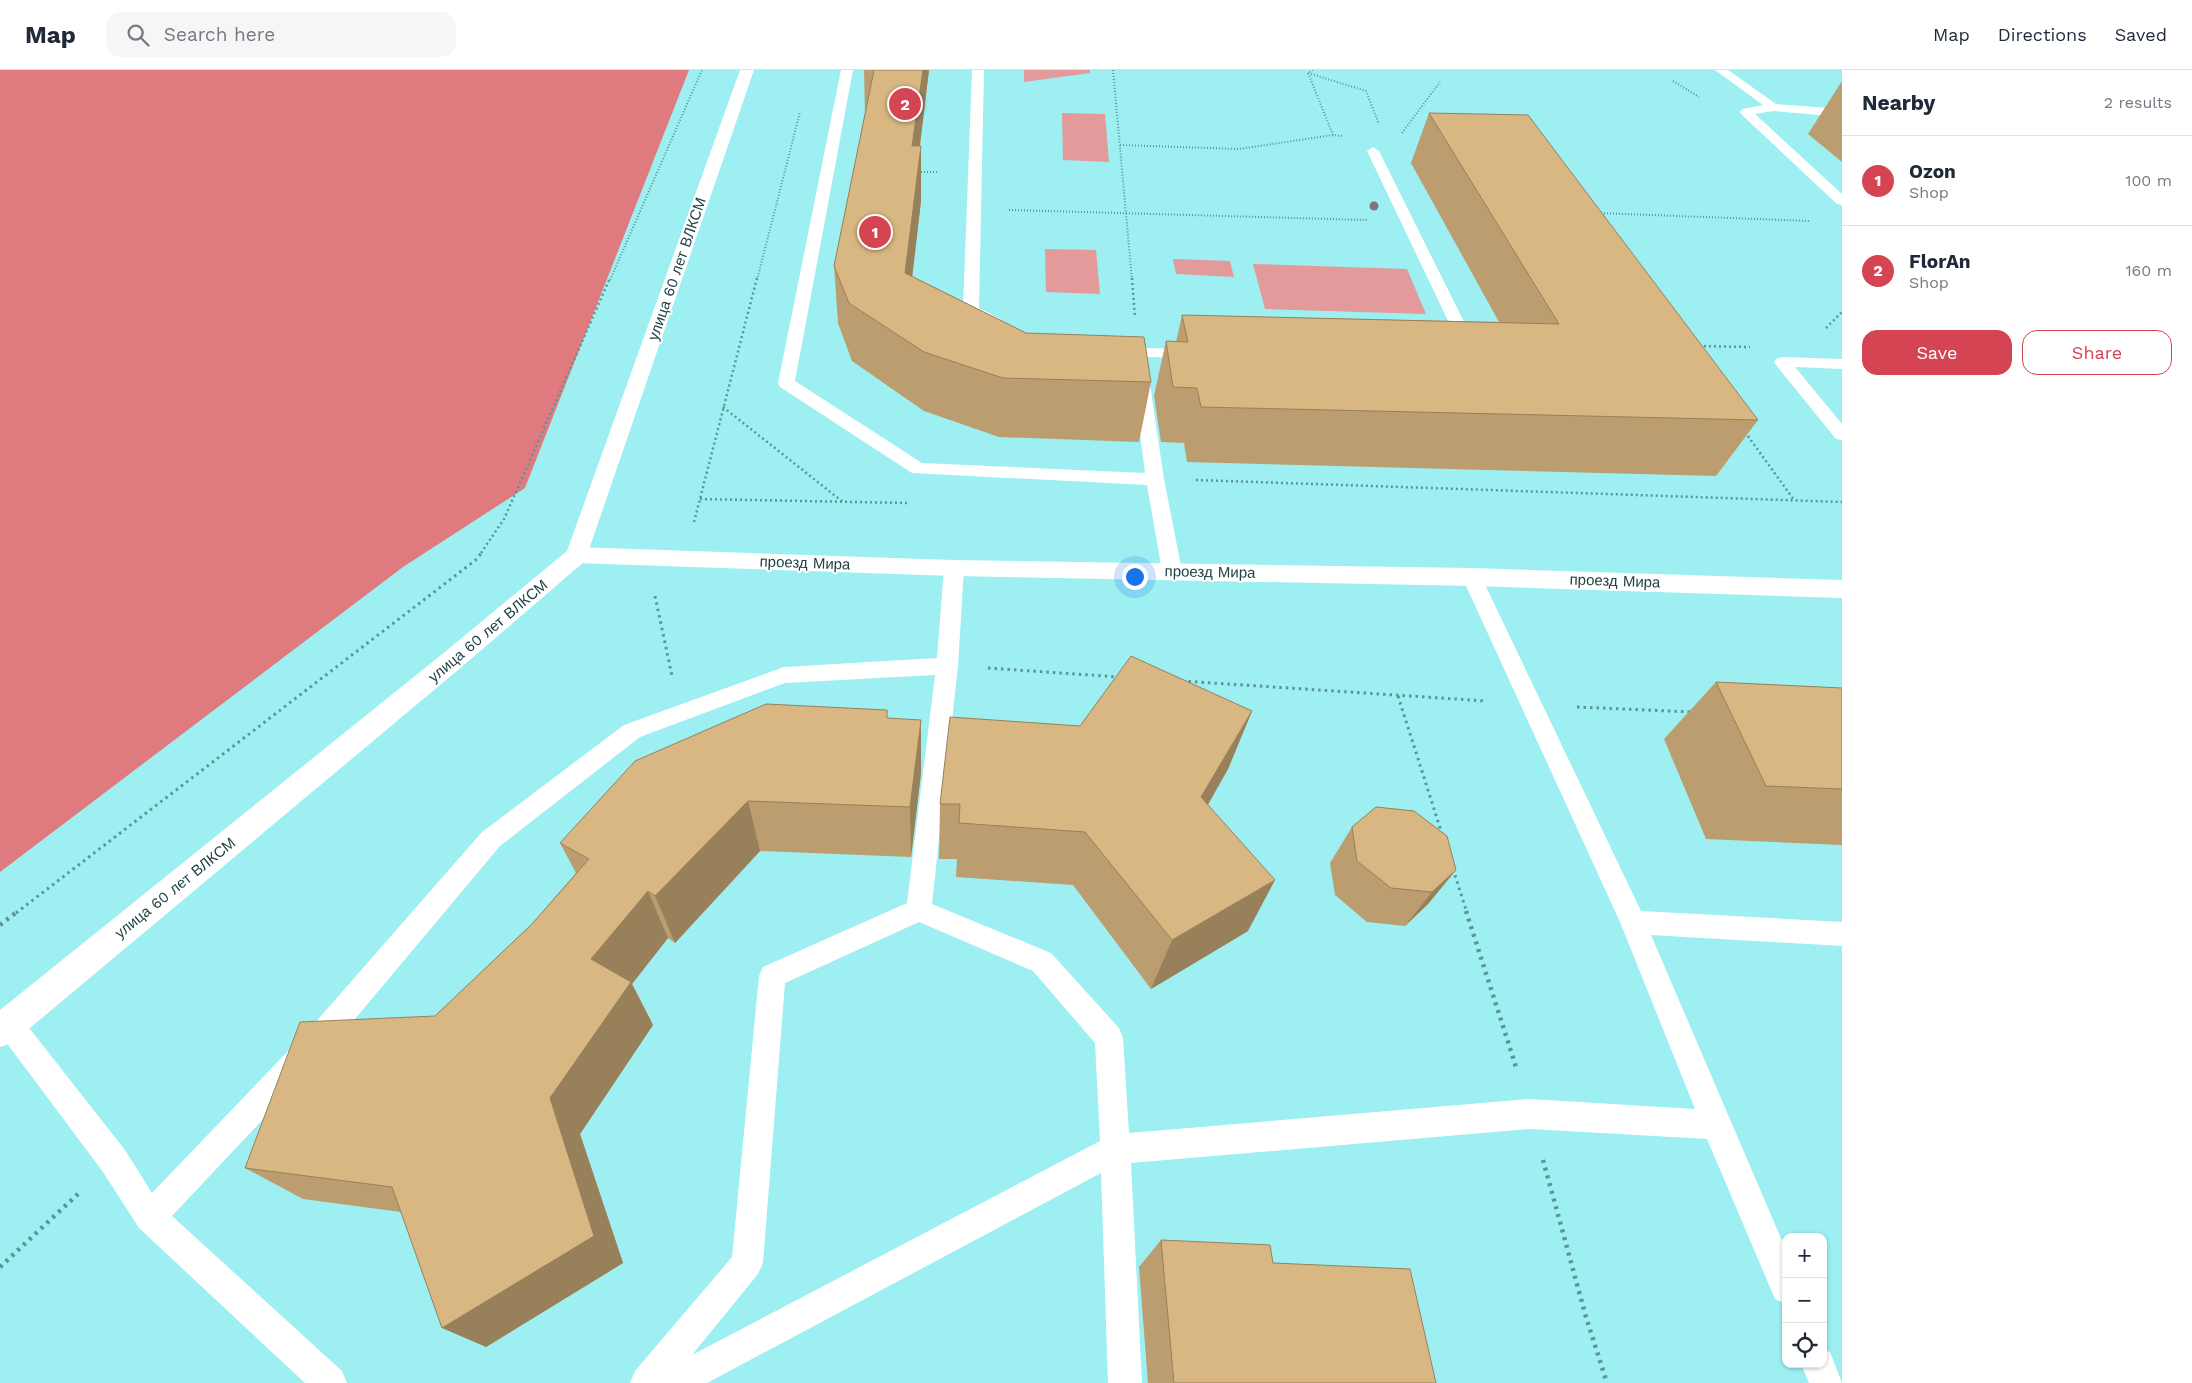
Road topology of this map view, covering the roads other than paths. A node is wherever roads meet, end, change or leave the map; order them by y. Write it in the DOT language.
graph roads {
  1 [pos="747,70"];
  2 [pos="847,70"];
  3 [pos="978,70"];
  4 [pos="1720,70"];
  5 [pos="1773,107"];
  6 [pos="1842,112"];
  7 [pos="1373,151"];
  8 [pos="1842,201"];
  9 [pos="1011,331"];
  10 [pos="1119,352"];
  11 [pos="1138,353"];
  12 [pos="1207,354"];
  13 [pos="1453,356"];
  14 [pos="1842,364"];
  15 [pos="1842,435"];
  16 [pos="1155,479"];
  17 [pos="577,555"];
  18 [pos="954,568"];
  19 [pos="1172,571"];
  20 [pos="1472,577"];
  21 [pos="1842,589"];
  22 [pos="947,666"];
  23 [pos="919,910"];
  24 [pos="1633,922"];
  25 [pos="1842,934"];
  26 [pos="4,1028"];
  27 [pos="1716,1125"];
  28 [pos="1115,1149"];
  29 [pos="150,1217"];
  30 [pos="1782,1279"];
  31 [pos="1820,1368"];
  32 [pos="330,1383"];
  33 [pos="647,1383"];
  34 [pos="673,1383"];
  35 [pos="1125,1383"];
  36 [pos="1826,1383"];
  1 -- 17 [label="street, улица 60 лет ВЛКСМ"];
  2 -- 16 [label="lane"];
  3 -- 9 [label="lane"];
  4 -- 5 [label="lane"];
  5 -- 6 [label="lane"];
  5 -- 8 [label="lane"];
  7 -- 13 [label="lane"];
  10 -- 11 [label="lane"];
  11 -- 12 [label="lane"];
  11 -- 16 [label="lane"];
  14 -- 15 [label="lane"];
  16 -- 19 [label="lane"];
  17 -- 18 [label="street, проезд Мира"];
  17 -- 26 [label="street, улица 60 лет ВЛКСМ"];
  18 -- 19 [label="street, проезд Мира"];
  18 -- 22 [label="lane"];
  19 -- 20 [label="street, проезд Мира"];
  20 -- 21 [label="street, проезд Мира"];
  20 -- 24 [label="lane"];
  22 -- 23 [label="lane"];
  22 -- 29 [label="lane"];
  23 -- 28 [label="lane"];
  23 -- 33 [label="lane"];
  24 -- 25 [label="lane"];
  24 -- 27 [label="lane"];
  26 -- 29 [label="lane"];
  27 -- 28 [label="lane"];
  27 -- 30 [label="lane"];
  28 -- 34 [label="lane"];
  28 -- 35 [label="lane"];
  29 -- 32 [label="lane"];
  31 -- 36 [label="lane"];
}
